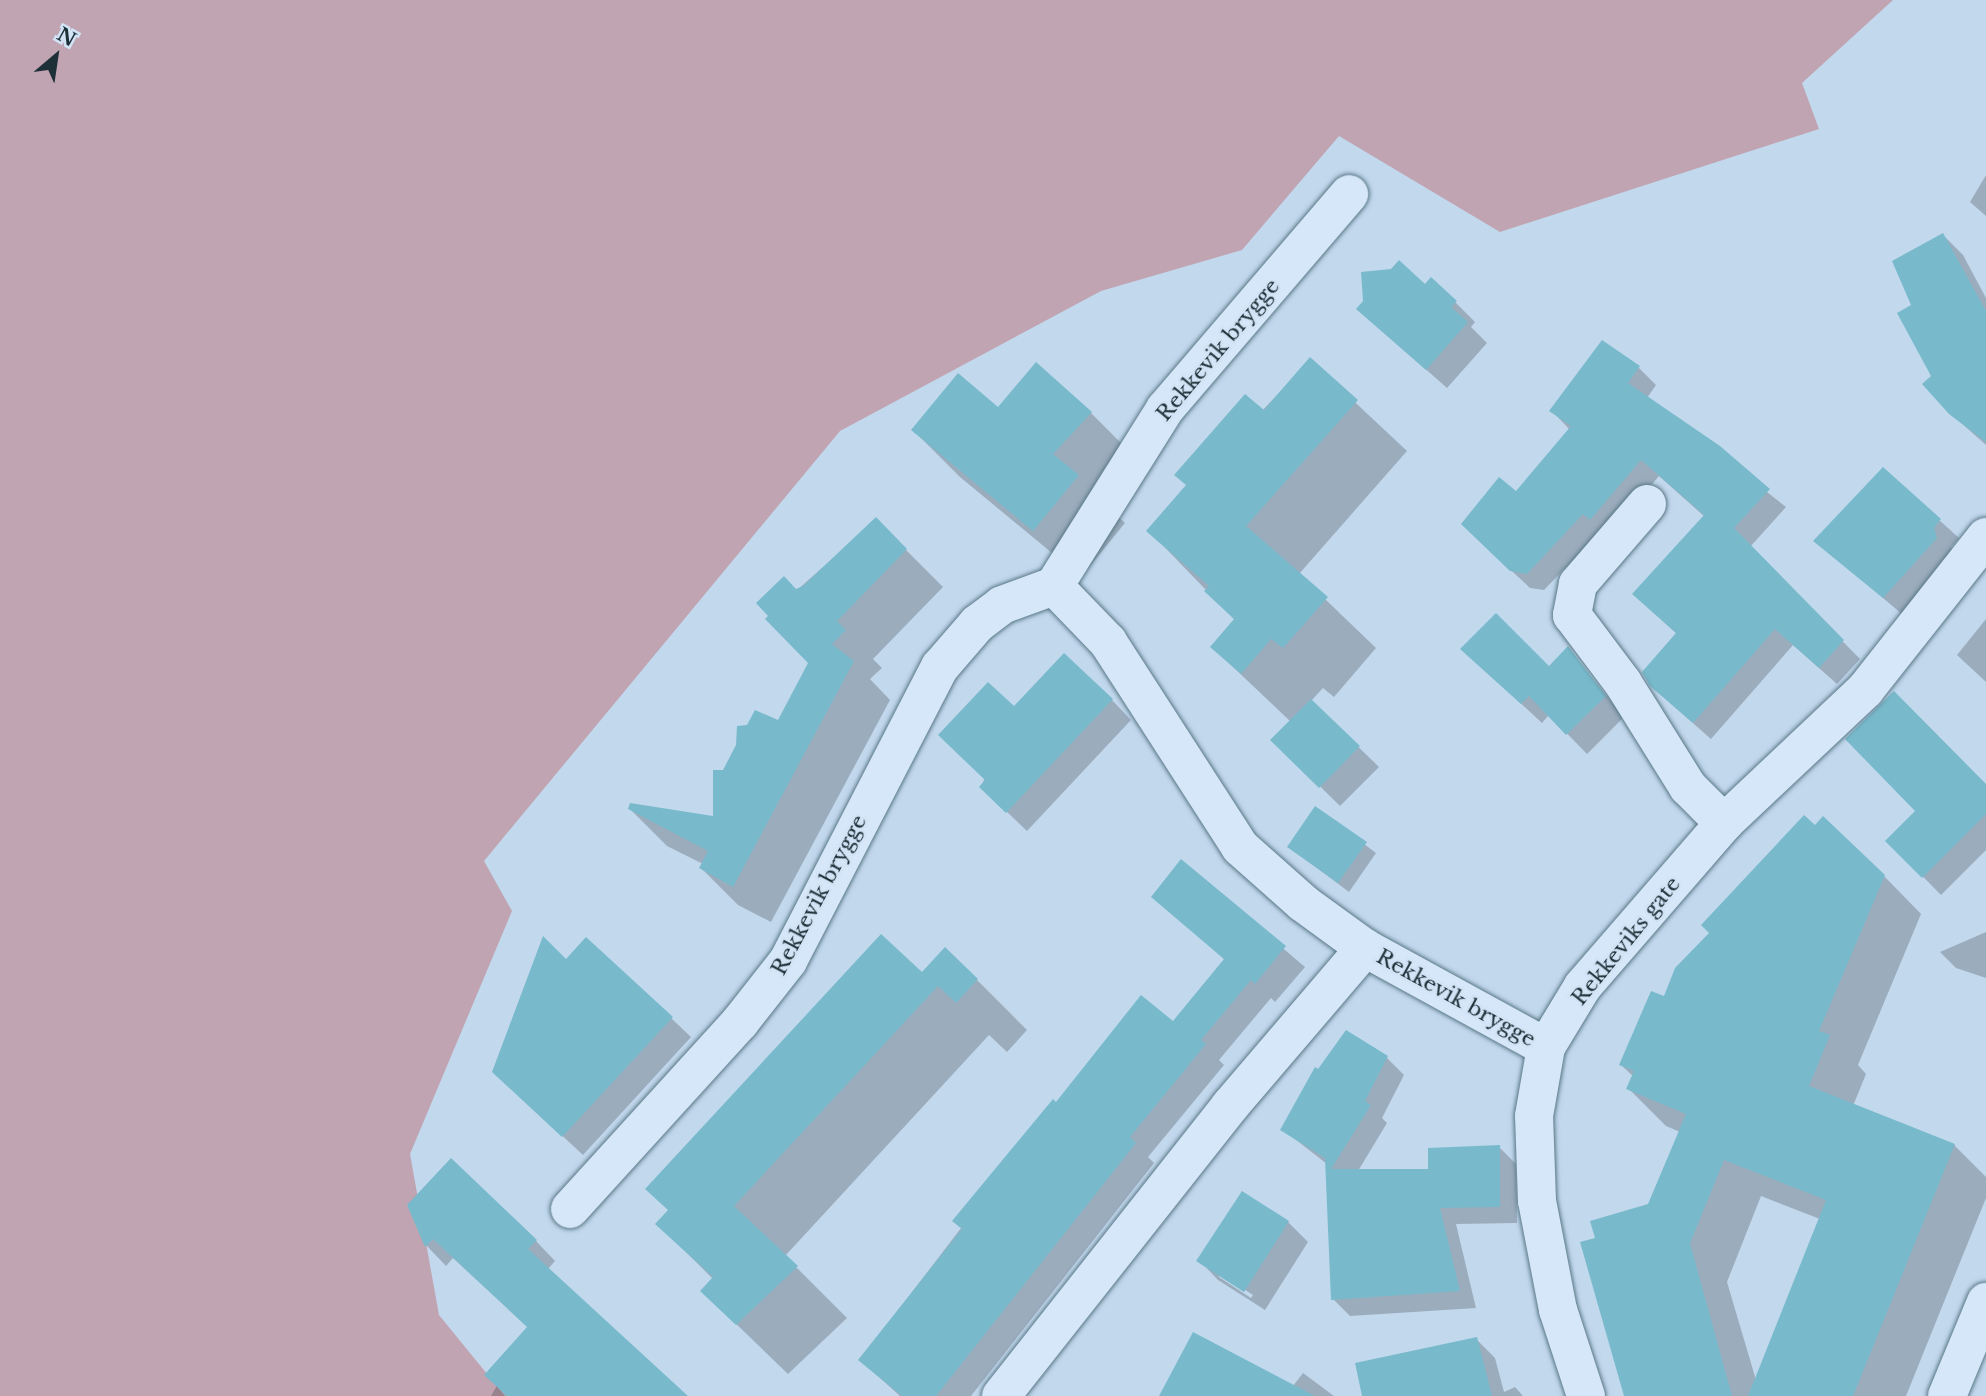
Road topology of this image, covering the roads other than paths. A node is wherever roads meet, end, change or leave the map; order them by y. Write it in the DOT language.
graph roads {
  1 [pos="1349,194"];
  2 [pos="1647,504"];
  3 [pos="1986,537"];
  4 [pos="1054,586"];
  5 [pos="1724,823"];
  6 [pos="1365,948"];
  7 [pos="1546,1047"];
  8 [pos="570,1209"];
  9 [pos="1986,1302"];
  10 [pos="1001,1396"];
  11 [pos="1587,1396"];
  12 [pos="1947,1396"];
  1 -- 4 [label="street, Rekkevik brygge"];
  2 -- 5 [label="street"];
  3 -- 5 [label="street, Rekkeviks gate"];
  4 -- 6 [label="street, Rekkevik brygge"];
  4 -- 8 [label="street, Rekkevik brygge"];
  5 -- 7 [label="street, Rekkeviks gate"];
  6 -- 7 [label="street, Rekkevik brygge"];
  6 -- 10 [label="street, Rekkevik brygge"];
  7 -- 11 [label="street, Rekkeviks gate"];
  9 -- 12 [label="street"];
}
